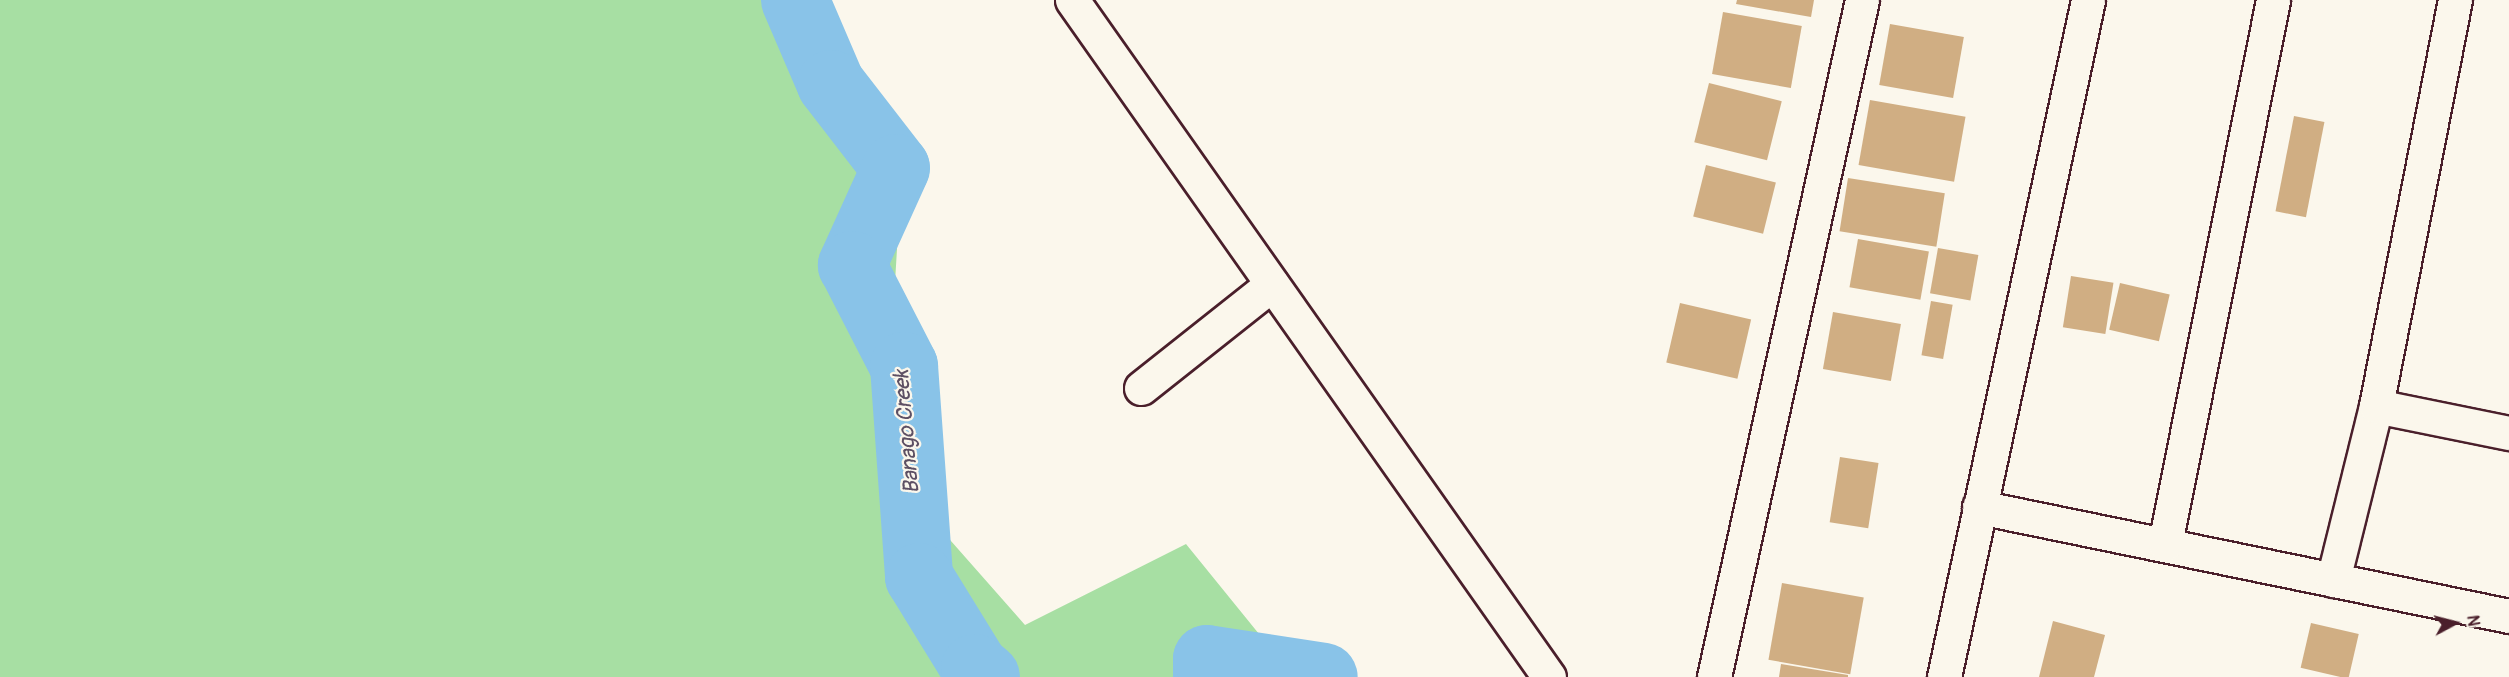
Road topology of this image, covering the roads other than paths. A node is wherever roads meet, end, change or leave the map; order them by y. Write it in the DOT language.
graph roads {
  1 [pos="1072,0"];
  2 [pos="1862,0"];
  3 [pos="2088,0"];
  4 [pos="2273,0"];
  5 [pos="2455,0"];
  6 [pos="1272,284"];
  7 [pos="1141,388"];
  8 [pos="2376,406"];
  9 [pos="2509,432"];
  10 [pos="1979,507"];
  11 [pos="2165,544"];
  12 [pos="2333,580"];
  13 [pos="2509,616"];
  14 [pos="1549,677"];
  15 [pos="1714,677"];
  16 [pos="1944,677"];
  1 -- 6 [label="street"];
  2 -- 15 [label="street"];
  3 -- 10 [label="street"];
  4 -- 11 [label="street"];
  5 -- 8 [label="street"];
  6 -- 7 [label="street"];
  6 -- 14 [label="street"];
  8 -- 9 [label="street"];
  8 -- 12 [label="street"];
  10 -- 11 [label="street"];
  10 -- 16 [label="street"];
  11 -- 12 [label="street"];
  12 -- 13 [label="street"];
}
